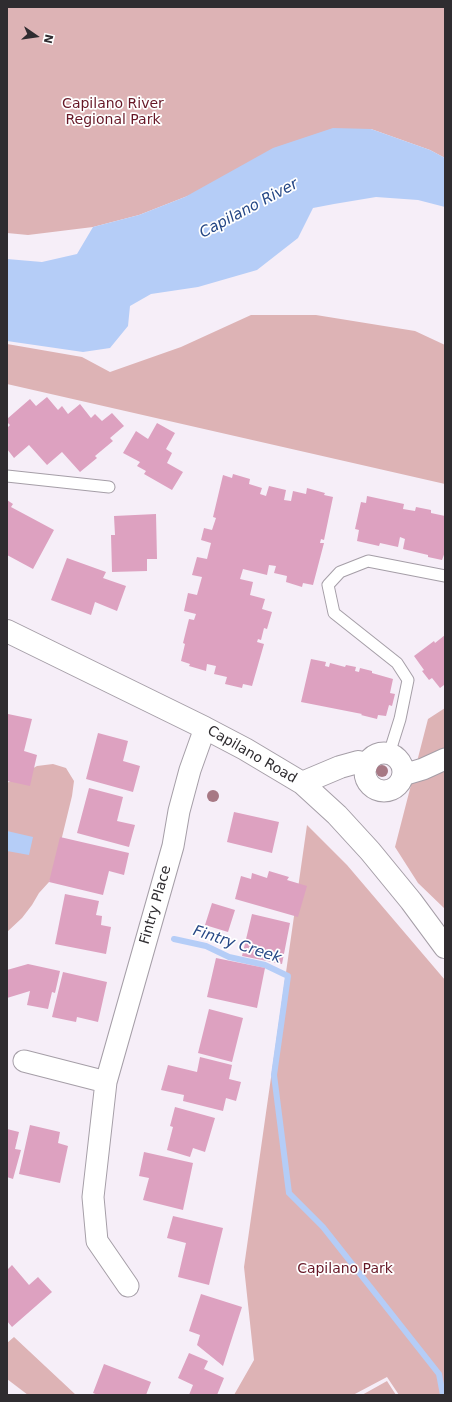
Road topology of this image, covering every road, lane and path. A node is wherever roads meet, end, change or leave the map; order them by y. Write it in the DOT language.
graph roads {
  1 [pos="7,476"];
  2 [pos="109,487"];
  3 [pos="445,576"];
  4 [pos="7,631"];
  5 [pos="205,728"];
  6 [pos="389,754"];
  7 [pos="445,759"];
  8 [pos="367,764"];
  9 [pos="403,775"];
  10 [pos="302,783"];
  11 [pos="445,947"];
  12 [pos="24,1060"];
  13 [pos="106,1082"];
  14 [pos="128,1286"];
  1 -- 2 [label="lane"];
  3 -- 6 [label="lane"];
  4 -- 5 [label="main road, Capilano Road"];
  5 -- 10 [label="main road, Capilano Road"];
  5 -- 13 [label="street, Fintry Place"];
  6 -- 8 [label="street"];
  6 -- 9 [label="street"];
  7 -- 9 [label="street"];
  8 -- 9 [label="street"];
  8 -- 10 [label="main road"];
  10 -- 11 [label="main road, Capilano Road"];
  12 -- 13 [label="street"];
  13 -- 14 [label="street, Fintry Place"];
}
